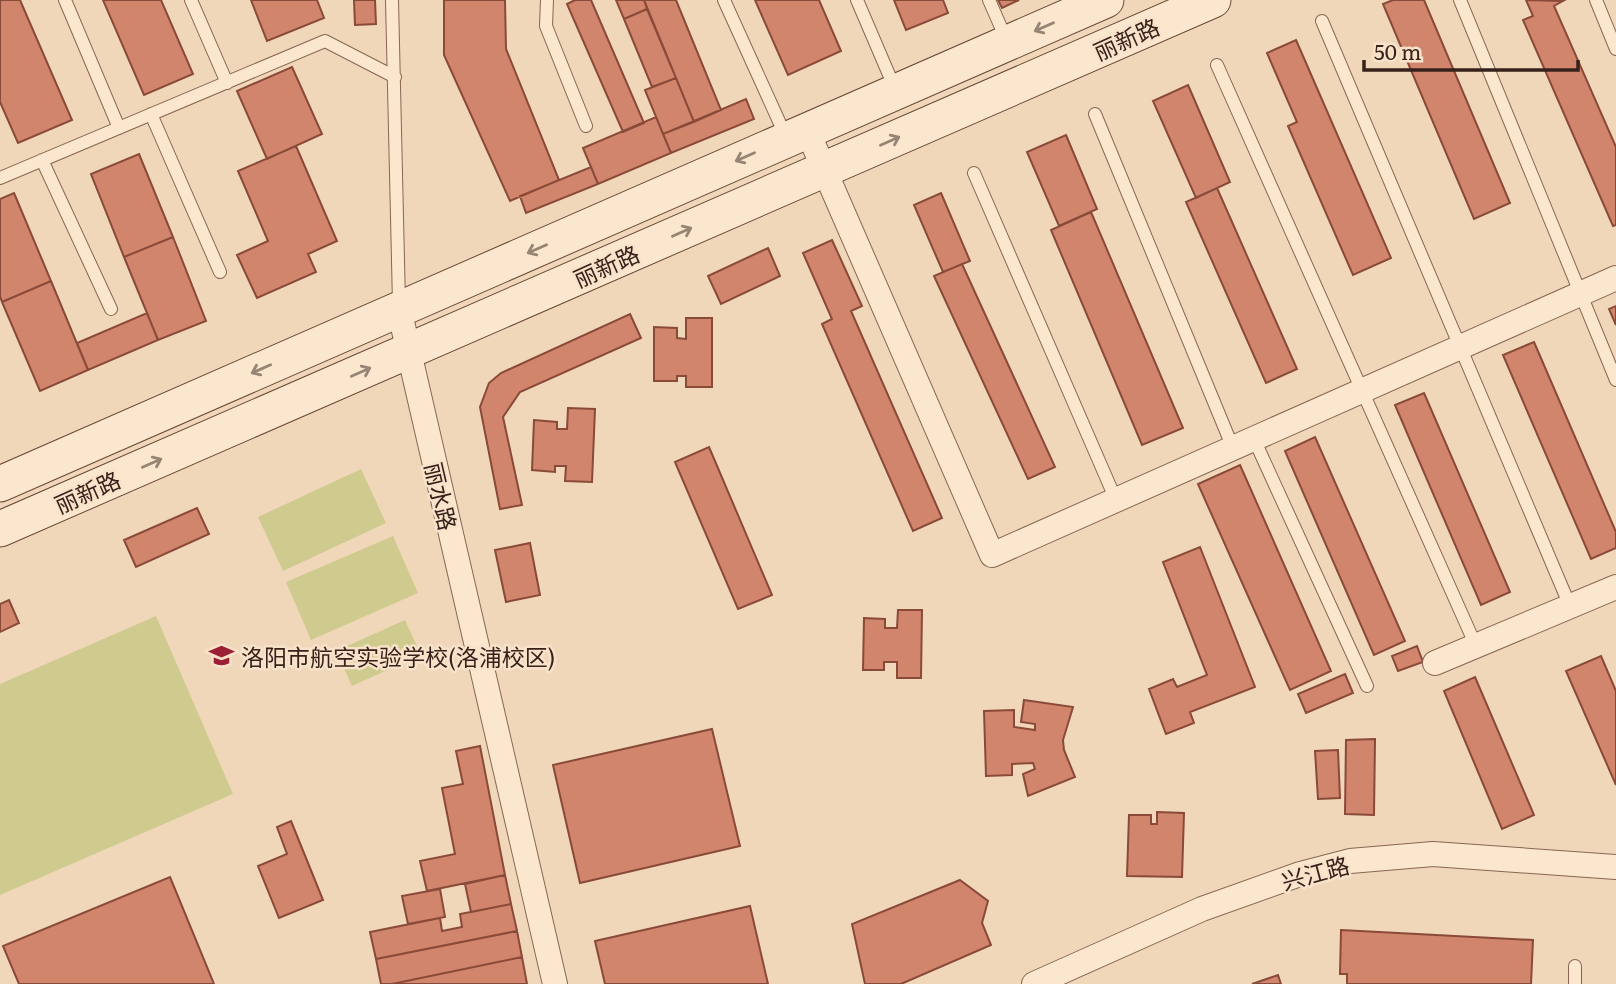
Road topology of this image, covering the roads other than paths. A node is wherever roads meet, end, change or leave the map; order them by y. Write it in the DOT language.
graph roads {
  1 [pos="65,0"];
  2 [pos="191,0"];
  3 [pos="392,0"];
  4 [pos="547,0"];
  5 [pos="724,0"];
  6 [pos="857,0"];
  7 [pos="989,0"];
  8 [pos="1106,0"];
  9 [pos="1213,0"];
  10 [pos="1460,0"];
  11 [pos="1596,0"];
  12 [pos="1322,21"];
  13 [pos="1008,43"];
  14 [pos="1616,49"];
  15 [pos="1217,65"];
  16 [pos="395,76"];
  17 [pos="227,83"];
  18 [pos="896,92"];
  19 [pos="151,114"];
  20 [pos="1095,114"];
  21 [pos="586,126"];
  22 [pos="119,128"];
  23 [pos="797,135"];
  24 [pos="42,160"];
  25 [pos="824,169"];
  26 [pos="974,173"];
  27 [pos="0,178"];
  28 [pos="220,272"];
  29 [pos="1616,278"];
  30 [pos="1581,294"];
  31 [pos="111,309"];
  32 [pos="399,309"];
  33 [pos="1459,348"];
  34 [pos="409,351"];
  35 [pos="1616,380"];
  36 [pos="1361,391"];
  37 [pos="1244,443"];
  38 [pos="0,484"];
  39 [pos="1116,500"];
  40 [pos="0,529"];
  41 [pos="1616,587"];
  42 [pos="1570,606"];
  43 [pos="1476,646"];
  44 [pos="1436,663"];
  45 [pos="1367,686"];
  46 [pos="1616,867"];
  47 [pos="1574,966"];
  48 [pos="555,984"];
  49 [pos="1034,984"];
  50 [pos="1575,984"];
  1 -- 22 [label="lane"];
  2 -- 17 [label="lane"];
  3 -- 16 [label="lane, 丽水路"];
  4 -- 21 [label="lane"];
  5 -- 23 [label="lane"];
  6 -- 18 [label="lane"];
  7 -- 13 [label="lane"];
  8 -- 13 [label="main road, 丽新路, one-way"];
  25 -- 9 [label="main road, 丽新路, one-way"];
  10 -- 30 [label="lane"];
  11 -- 14 [label="lane"];
  12 -- 33 [label="lane"];
  13 -- 18 [label="main road, 丽新路"];
  15 -- 36 [label="lane"];
  16 -- 17 [label="lane"];
  16 -- 32 [label="lane, 丽水路"];
  17 -- 19 [label="lane"];
  18 -- 23 [label="main road, 丽新路"];
  19 -- 22 [label="lane"];
  19 -- 28 [label="lane"];
  20 -- 37 [label="lane"];
  22 -- 24 [label="lane"];
  23 -- 25 [label="street"];
  23 -- 32 [label="main road, 丽新路, one-way"];
  24 -- 27 [label="lane"];
  24 -- 31 [label="lane"];
  34 -- 25 [label="main road, 丽新路, one-way"];
  25 -- 39 [label="street"];
  26 -- 39 [label="lane"];
  29 -- 30 [label="street"];
  30 -- 33 [label="street"];
  30 -- 35 [label="lane"];
  32 -- 34 [label="street, 丽水路"];
  32 -- 38 [label="main road, 丽新路, one-way"];
  33 -- 36 [label="street"];
  33 -- 42 [label="lane"];
  40 -- 34 [label="main road, 丽新路, one-way"];
  34 -- 48 [label="street, 丽水路"];
  36 -- 37 [label="street"];
  36 -- 43 [label="lane"];
  37 -- 39 [label="street"];
  37 -- 45 [label="lane"];
  41 -- 42 [label="street"];
  42 -- 43 [label="street"];
  43 -- 44 [label="street"];
  46 -- 49 [label="street, 兴江路"];
  47 -- 50 [label="lane"];
}
